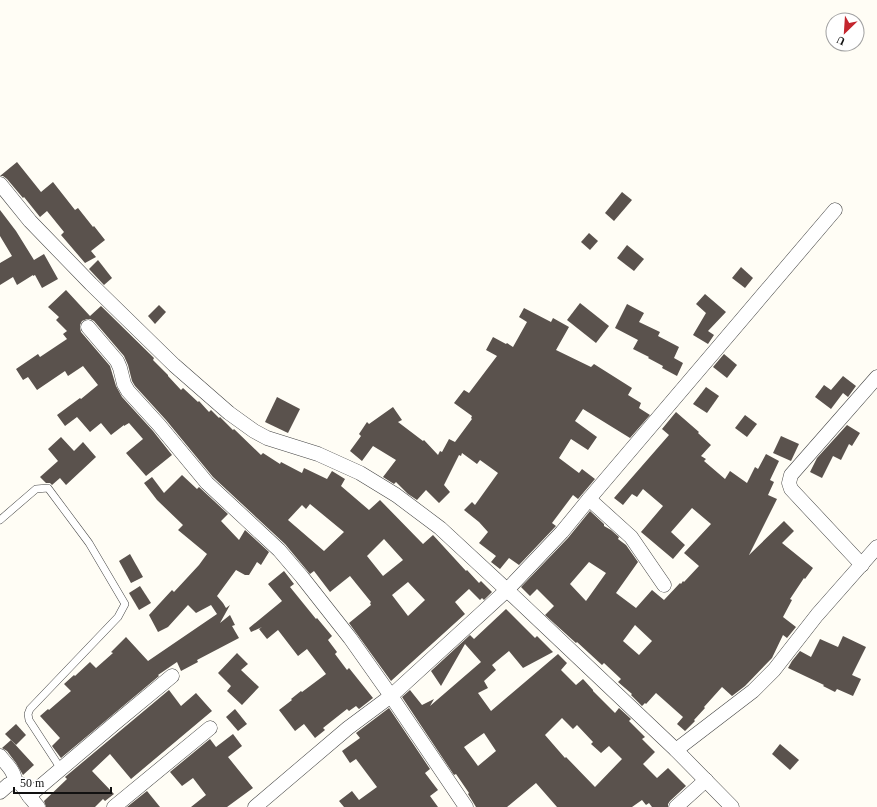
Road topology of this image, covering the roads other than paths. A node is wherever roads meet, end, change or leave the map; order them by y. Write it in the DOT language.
graph roads {
  1 [pos="0,184"];
  2 [pos="835,210"];
  3 [pos="88,327"];
  4 [pos="877,378"];
  5 [pos="589,499"];
  6 [pos="0,520"];
  7 [pos="877,547"];
  8 [pos="862,565"];
  9 [pos="664,585"];
  10 [pos="507,590"];
  11 [pos="172,676"];
  12 [pos="391,696"];
  13 [pos="210,728"];
  14 [pos="676,750"];
  15 [pos="0,756"];
  16 [pos="60,769"];
  17 [pos="706,780"];
  18 [pos="15,782"];
  19 [pos="0,792"];
  20 [pos="29,796"];
  21 [pos="38,807"];
  22 [pos="114,807"];
  23 [pos="255,807"];
  24 [pos="466,807"];
  25 [pos="676,807"];
  26 [pos="732,807"];
  1 -- 10 [label="street"];
  2 -- 5 [label="street"];
  3 -- 12 [label="street"];
  4 -- 8 [label="street"];
  5 -- 9 [label="street"];
  5 -- 10 [label="street"];
  6 -- 16 [label="lane"];
  7 -- 8 [label="street"];
  8 -- 14 [label="street"];
  10 -- 12 [label="street"];
  10 -- 14 [label="street"];
  11 -- 16 [label="street"];
  12 -- 23 [label="street"];
  12 -- 24 [label="street"];
  13 -- 22 [label="street"];
  14 -- 17 [label="street"];
  15 -- 18 [label="street"];
  16 -- 20 [label="street"];
  17 -- 25 [label="street"];
  17 -- 26 [label="street"];
  18 -- 19 [label="street"];
  18 -- 20 [label="street"];
  20 -- 21 [label="street"];
}
